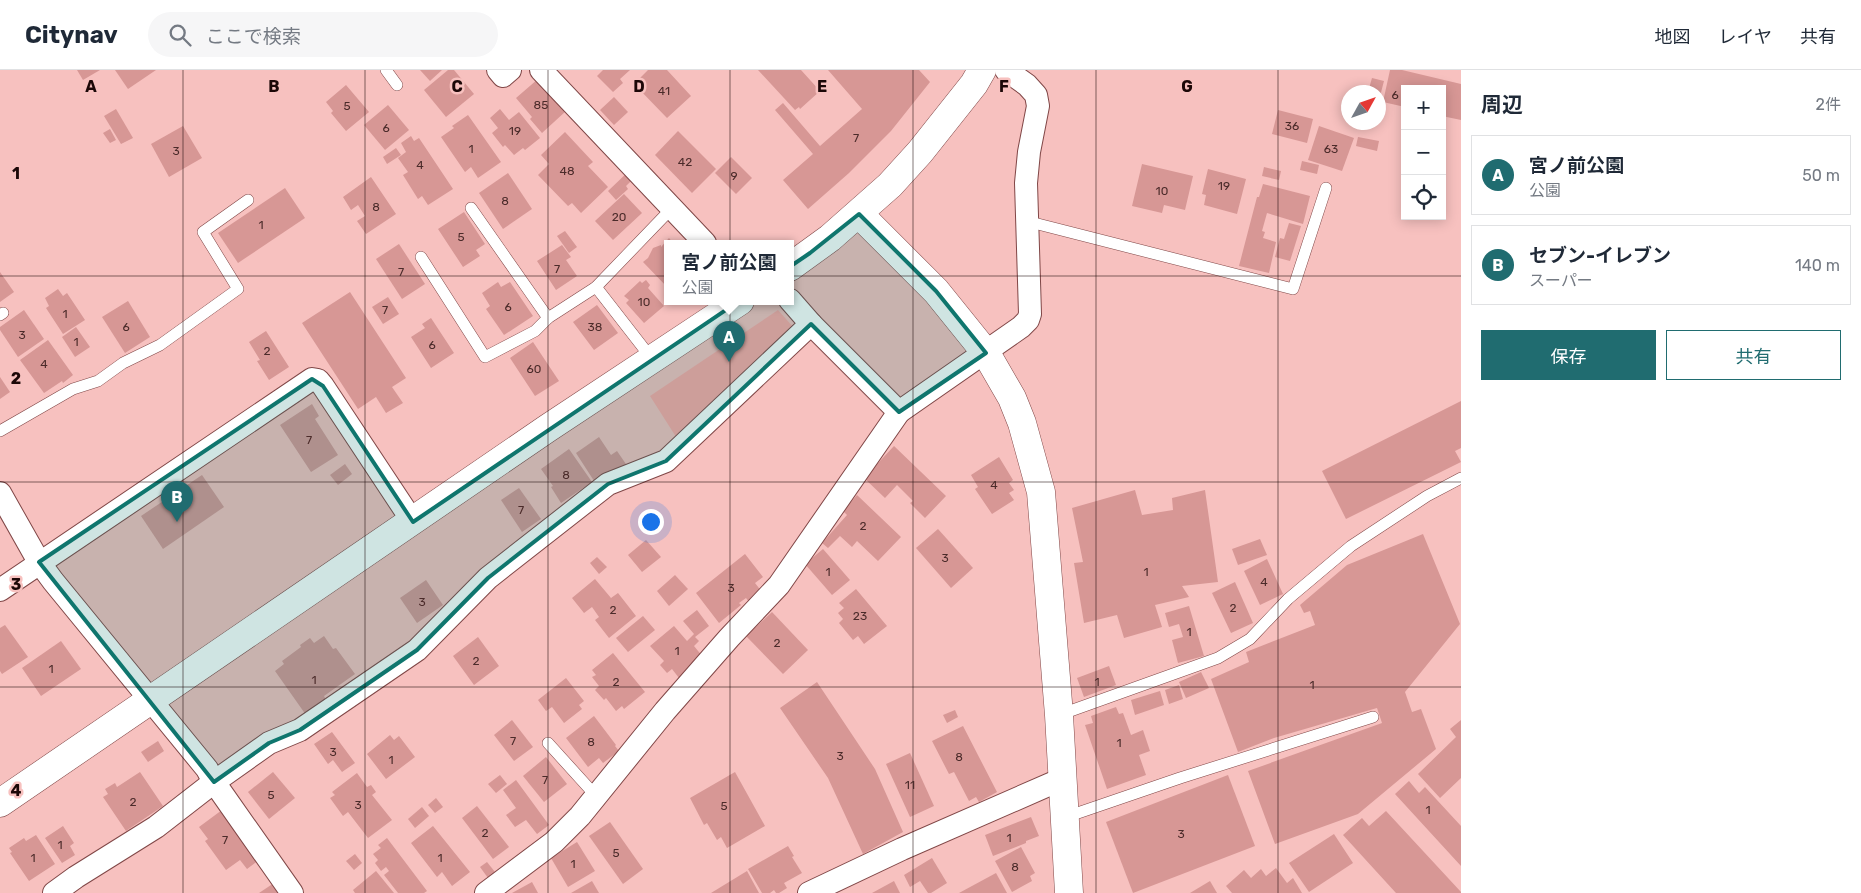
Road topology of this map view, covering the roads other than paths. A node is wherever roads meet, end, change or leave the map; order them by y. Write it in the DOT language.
graph roads {
  1 [pos="386,70"];
  2 [pos="498,70"];
  3 [pos="510,70"];
  4 [pos="542,70"];
  5 [pos="982,70"];
  6 [pos="1006,70"];
  7 [pos="397,84"];
  8 [pos="1326,188"];
  9 [pos="248,200"];
  10 [pos="472,208"];
  11 [pos="672,208"];
  12 [pos="859,214"];
  13 [pos="1026,221"];
  14 [pos="702,240"];
  15 [pos="421,257"];
  16 [pos="794,264"];
  17 [pos="596,287"];
  18 [pos="734,305"];
  19 [pos="794,305"];
  20 [pos="548,318"];
  21 [pos="811,324"];
  22 [pos="986,352"];
  23 [pos="652,359"];
  24 [pos="899,412"];
  25 [pos="0,431"];
  26 [pos="1461,478"];
  27 [pos="0,493"];
  28 [pos="413,522"];
  29 [pos="39,562"];
  30 [pos="0,590"];
  31 [pos="151,700"];
  32 [pos="1059,715"];
  33 [pos="1373,717"];
  34 [pos="548,743"];
  35 [pos="1062,779"];
  36 [pos="214,782"];
  37 [pos="596,796"];
  38 [pos="0,803"];
  39 [pos="1064,818"];
  40 [pos="54,893"];
  41 [pos="292,893"];
  42 [pos="486,893"];
  43 [pos="809,893"];
  44 [pos="1069,893"];
  1 -- 7 [label="lane"];
  2 -- 3 [label="street"];
  4 -- 11 [label="street"];
  5 -- 12 [label="street"];
  6 -- 13 [label="street"];
  8 -- 13 [label="lane"];
  9 -- 25 [label="lane"];
  10 -- 20 [label="lane"];
  11 -- 14 [label="street"];
  11 -- 17 [label="lane"];
  12 -- 16 [label="street"];
  12 -- 22 [label="street"];
  13 -- 22 [label="street"];
  15 -- 20 [label="lane"];
  17 -- 20 [label="lane"];
  17 -- 23 [label="lane"];
  18 -- 23 [label="street"];
  19 -- 21 [label="street"];
  21 -- 24 [label="street"];
  21 -- 36 [label="street"];
  22 -- 24 [label="street"];
  22 -- 32 [label="street"];
  23 -- 28 [label="street"];
  24 -- 37 [label="street"];
  26 -- 32 [label="lane"];
  27 -- 29 [label="street"];
  28 -- 29 [label="street"];
  28 -- 31 [label="street"];
  29 -- 30 [label="street"];
  29 -- 31 [label="street"];
  31 -- 36 [label="street"];
  31 -- 38 [label="street"];
  32 -- 35 [label="street"];
  33 -- 39 [label="lane"];
  34 -- 37 [label="lane"];
  35 -- 39 [label="street"];
  35 -- 43 [label="street"];
  36 -- 40 [label="street"];
  36 -- 41 [label="street"];
  37 -- 42 [label="street"];
  39 -- 44 [label="street"];
}
